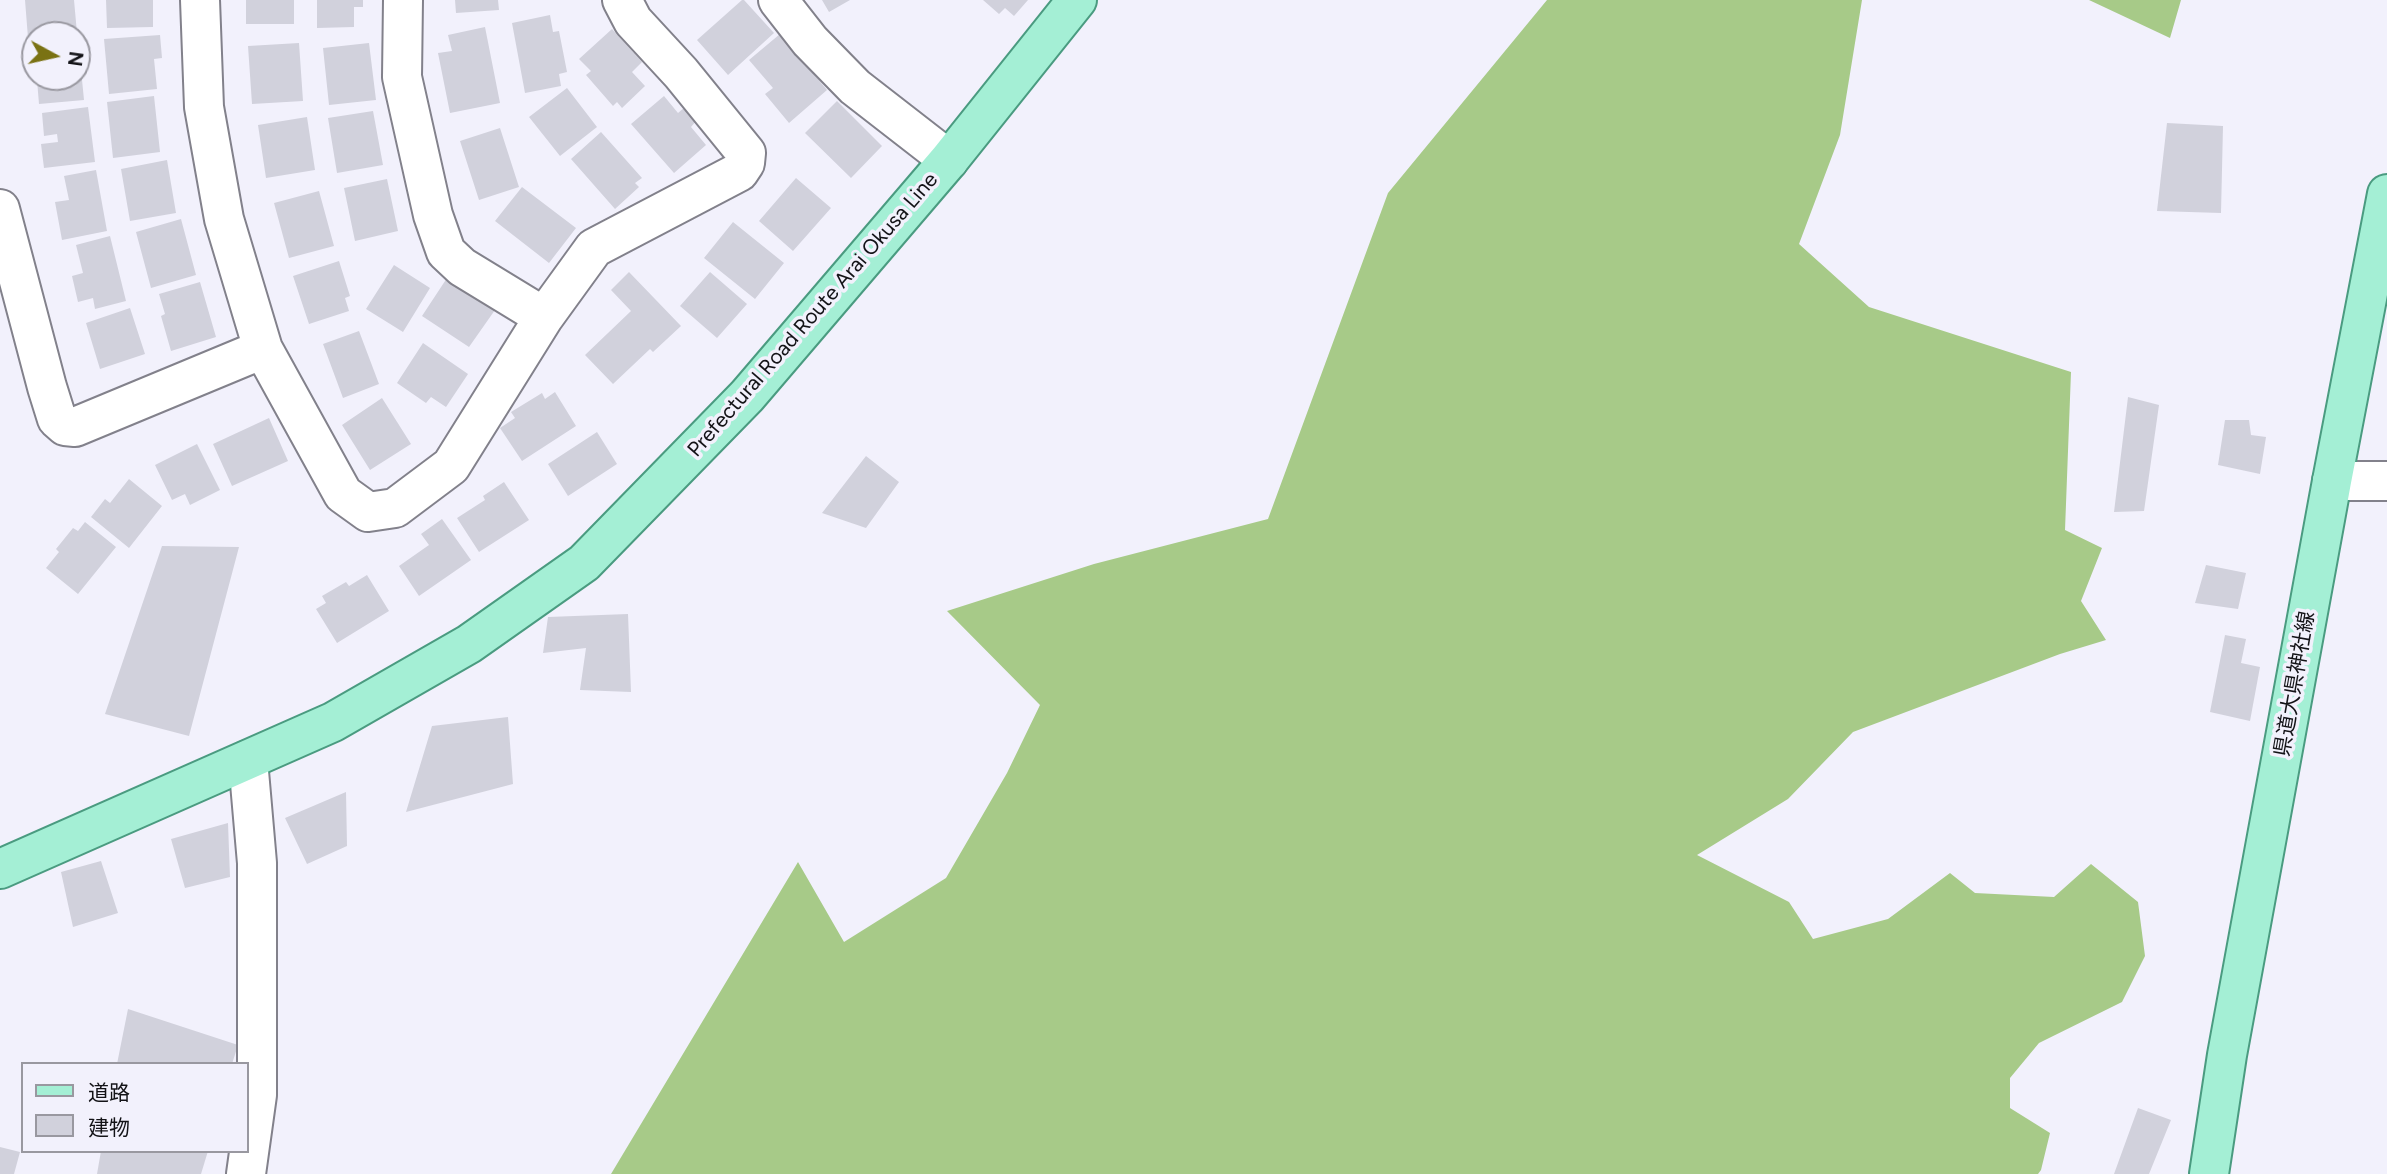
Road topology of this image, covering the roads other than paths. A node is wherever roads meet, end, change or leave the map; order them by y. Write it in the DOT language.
graph roads {
  1 [pos="200,0"];
  2 [pos="403,0"];
  3 [pos="622,0"];
  4 [pos="778,0"];
  5 [pos="1077,0"];
  6 [pos="949,160"];
  7 [pos="2387,194"];
  8 [pos="0,209"];
  9 [pos="544,317"];
  10 [pos="263,349"];
  11 [pos="2332,481"];
  12 [pos="2387,481"];
  13 [pos="248,760"];
  14 [pos="0,869"];
  15 [pos="246,1174"];
  16 [pos="2209,1174"];
  1 -- 10 [label="street"];
  2 -- 9 [label="street"];
  3 -- 9 [label="street"];
  4 -- 6 [label="street"];
  5 -- 6 [label="main road, Prefectural Road Route Arai Okusa Line"];
  6 -- 13 [label="main road, Prefectural Road Route Arai Okusa Line"];
  7 -- 11 [label="main road, 県道大県神社線"];
  8 -- 10 [label="street"];
  9 -- 10 [label="street"];
  11 -- 12 [label="street"];
  11 -- 16 [label="main road, 県道大県神社線"];
  13 -- 14 [label="main road, Prefectural Road Route Arai Okusa Line"];
  13 -- 15 [label="street"];
}
